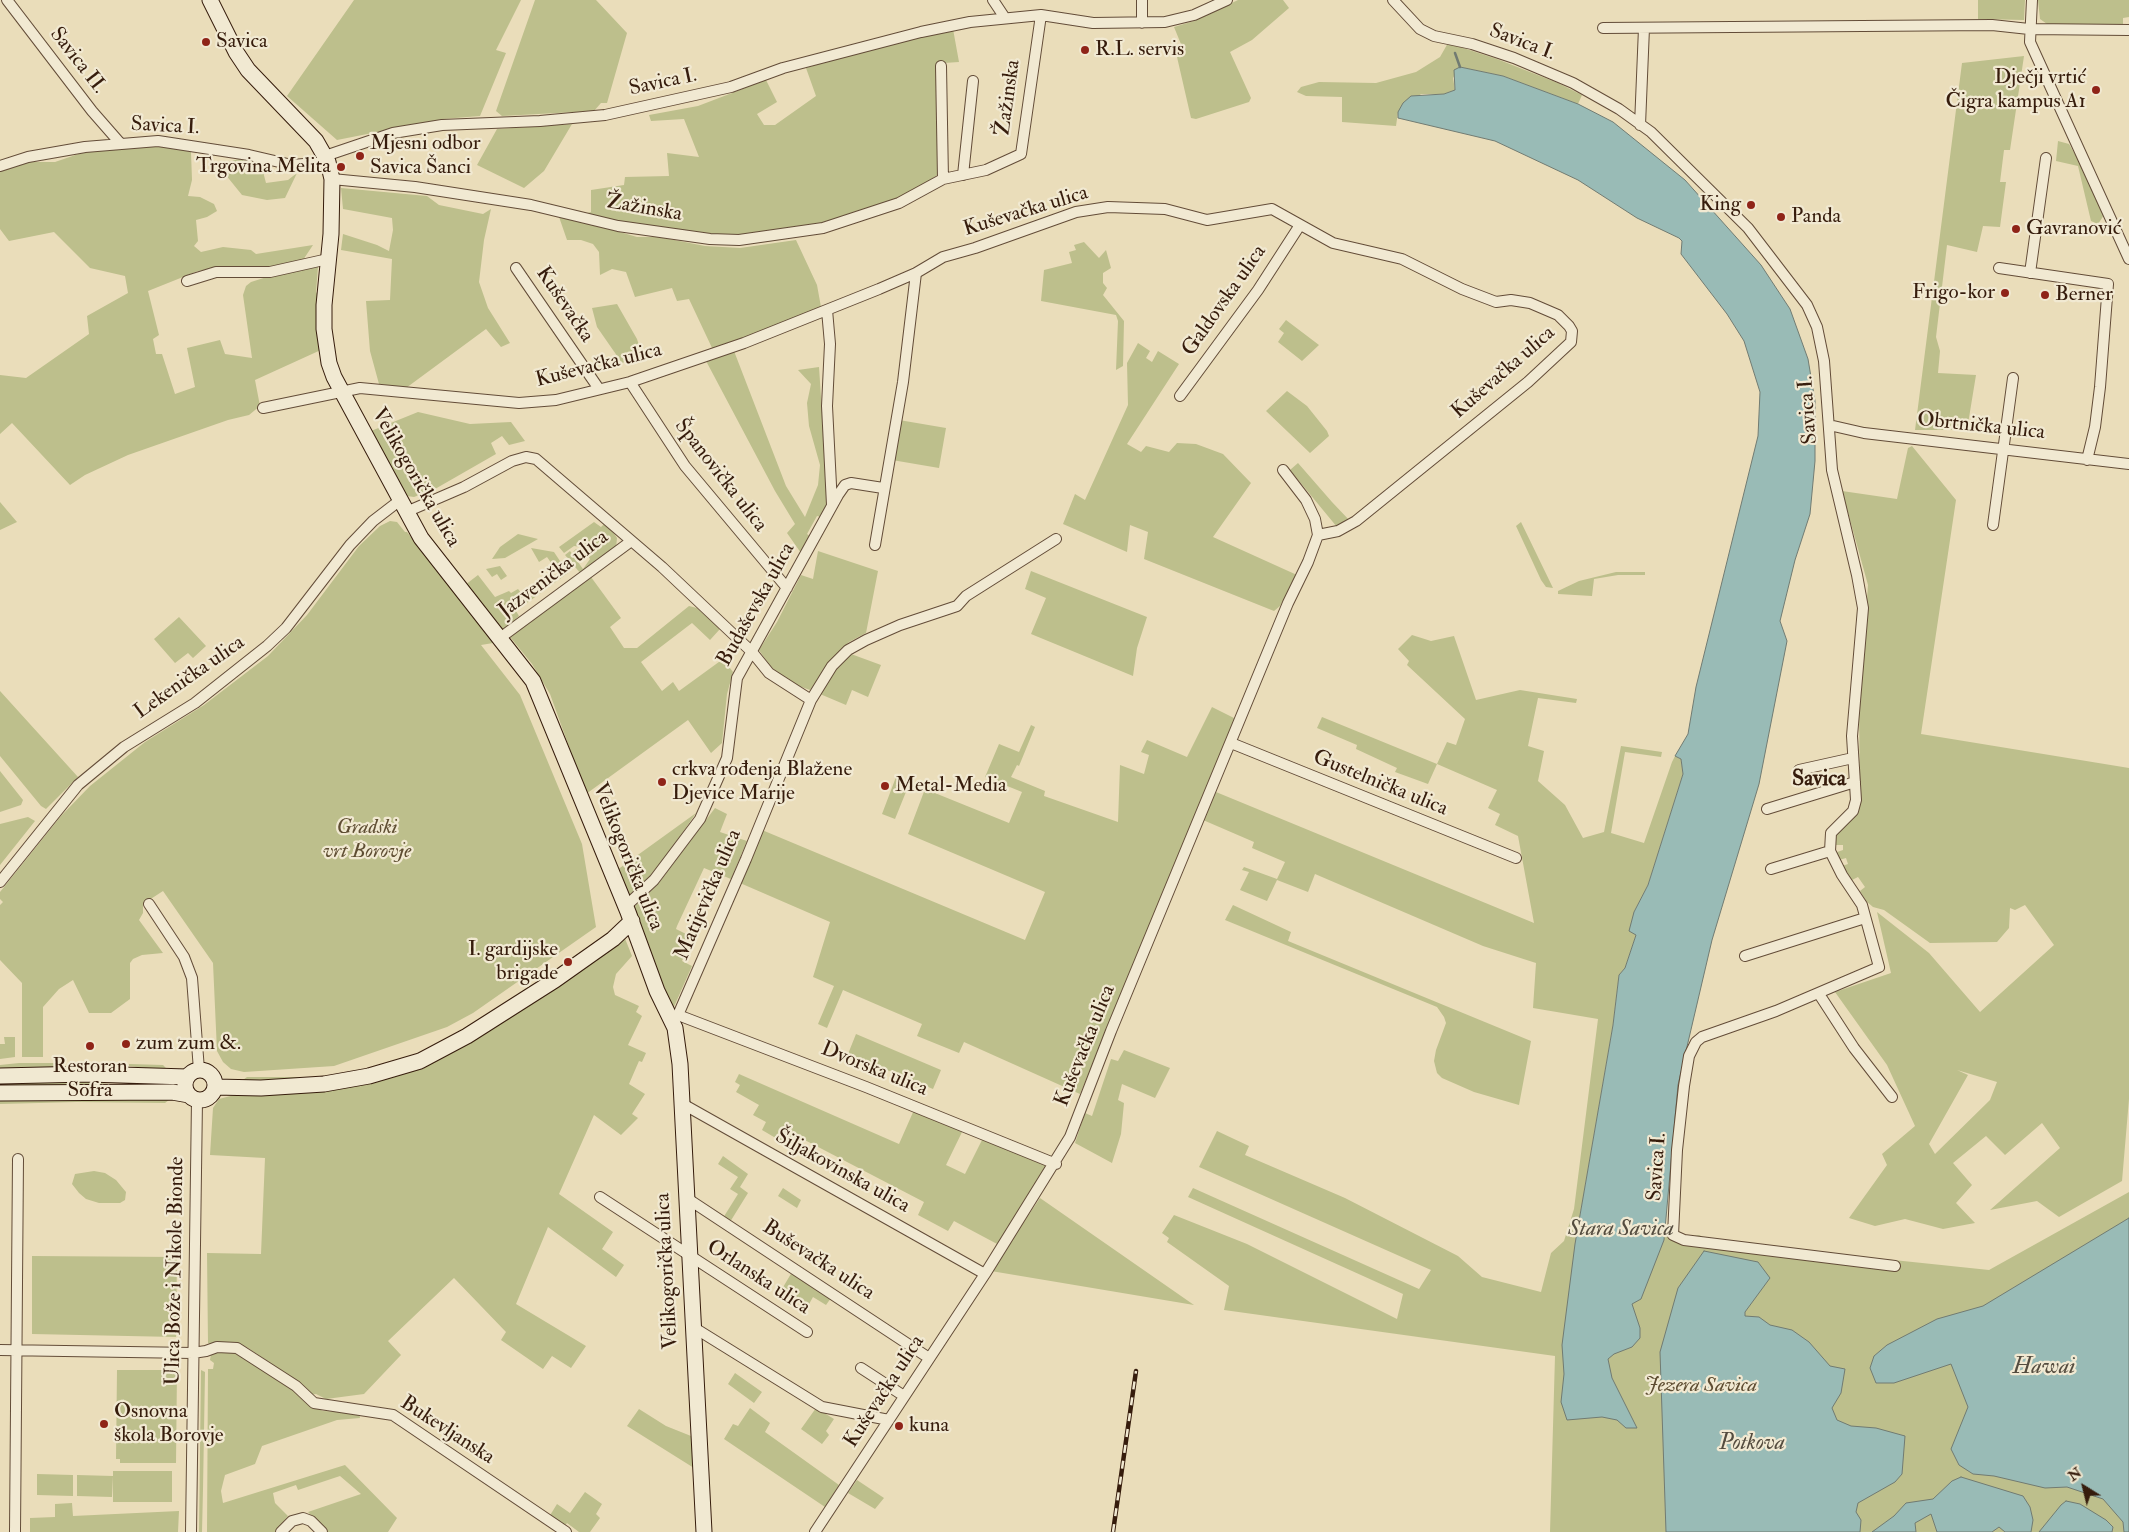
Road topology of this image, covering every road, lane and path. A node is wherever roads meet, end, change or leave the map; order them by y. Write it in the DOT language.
graph roads {
  1 [pos="7,0"];
  2 [pos="210,0"];
  3 [pos="993,0"];
  4 [pos="1142,0"];
  5 [pos="1228,0"];
  6 [pos="1393,0"];
  7 [pos="2032,0"];
  8 [pos="1041,15"];
  9 [pos="1005,18"];
  10 [pos="1142,24"];
  11 [pos="1603,28"];
  12 [pos="1644,28"];
  13 [pos="2029,29"];
  14 [pos="2129,30"];
  15 [pos="941,66"];
  16 [pos="973,81"];
  17 [pos="1640,125"];
  18 [pos="120,143"];
  19 [pos="2046,158"];
  20 [pos="327,159"];
  21 [pos="0,166"];
  22 [pos="963,175"];
  23 [pos="332,178"];
  24 [pos="943,179"];
  25 [pos="1300,225"];
  26 [pos="2129,259"];
  27 [pos="328,260"];
  28 [pos="516,268"];
  29 [pos="1999,268"];
  30 [pos="916,272"];
  31 [pos="2030,273"];
  32 [pos="187,281"];
  33 [pos="827,310"];
  34 [pos="2013,378"];
  35 [pos="630,382"];
  36 [pos="599,389"];
  37 [pos="341,392"];
  38 [pos="1180,396"];
  39 [pos="263,408"];
  40 [pos="1829,425"];
  41 [pos="2004,448"];
  42 [pos="2087,460"];
  43 [pos="2129,464"];
  44 [pos="1283,470"];
  45 [pos="883,488"];
  46 [pos="832,506"];
  47 [pos="402,507"];
  48 [pos="1993,525"];
  49 [pos="1318,535"];
  50 [pos="1056,539"];
  51 [pos="630,542"];
  52 [pos="875,546"];
  53 [pos="787,588"];
  54 [pos="500,638"];
  55 [pos="752,652"];
  56 [pos="811,700"];
  57 [pos="1231,743"];
  58 [pos="1853,758"];
  59 [pos="1799,770"];
  60 [pos="1854,782"];
  61 [pos="1767,809"];
  62 [pos="1830,851"];
  63 [pos="1516,858"];
  64 [pos="1771,869"];
  65 [pos="0,882"];
  66 [pos="149,904"];
  67 [pos="626,906"];
  68 [pos="1865,918"];
  69 [pos="632,920"];
  70 [pos="1746,956"];
  71 [pos="1819,994"];
  72 [pos="675,1017"];
  73 [pos="193,1073"];
  74 [pos="0,1076"];
  75 [pos="215,1087"];
  76 [pos="0,1093"];
  77 [pos="1892,1097"];
  78 [pos="193,1098"];
  79 [pos="681,1102"];
  80 [pos="18,1159"];
  81 [pos="1056,1164"];
  82 [pos="686,1197"];
  83 [pos="600,1198"];
  84 [pos="689,1255"];
  85 [pos="1895,1266"];
  86 [pos="985,1274"];
  87 [pos="692,1326"];
  88 [pos="807,1332"];
  89 [pos="0,1350"];
  90 [pos="18,1351"];
  91 [pos="192,1353"];
  92 [pos="929,1358"];
  93 [pos="861,1368"];
  94 [pos="904,1396"];
  95 [pos="889,1420"];
  96 [pos="15,1532"];
  97 [pos="191,1532"];
  98 [pos="281,1532"];
  99 [pos="322,1532"];
  100 [pos="566,1532"];
  101 [pos="704,1532"];
  102 [pos="815,1532"];
  1 -- 18 [label="street, Savica II."];
  2 -- 20 [label="street, Velikogorička ulica"];
  3 -- 9 [label="street"];
  4 -- 10 [label="street"];
  5 -- 10 [label="street, Savica I."];
  6 -- 17 [label="street, Savica I."];
  7 -- 13 [label="street"];
  8 -- 9 [label="street, Savica I."];
  8 -- 10 [label="street, Savica I."];
  8 -- 22 [label="street, Žažinska"];
  9 -- 20 [label="street, Savica I."];
  11 -- 12 [label="street"];
  12 -- 13 [label="street"];
  12 -- 17 [label="street"];
  13 -- 14 [label="street"];
  13 -- 26 [label="street"];
  15 -- 24 [label="street"];
  16 -- 22 [label="street, Žažinska"];
  17 -- 40 [label="street, Savica I."];
  18 -- 20 [label="street, Savica I."];
  18 -- 21 [label="street, Savica I."];
  19 -- 31 [label="street"];
  20 -- 23 [label="street, Velikogorička ulica"];
  22 -- 24 [label="street, Žažinska"];
  23 -- 24 [label="street, Žažinska"];
  23 -- 27 [label="street, Velikogorička ulica"];
  25 -- 30 [label="street, Kuševačka ulica"];
  25 -- 38 [label="street, Galdovska ulica"];
  25 -- 49 [label="street, Kuševačka ulica"];
  27 -- 32 [label="street"];
  27 -- 37 [label="street, Velikogorička ulica"];
  28 -- 36 [label="street, Kuševačka"];
  29 -- 31 [label="street"];
  30 -- 33 [label="street, Kuševačka ulica"];
  30 -- 45 [label="street"];
  31 -- 42 [label="street"];
  33 -- 35 [label="street, Kuševačka ulica"];
  33 -- 46 [label="street"];
  34 -- 41 [label="street"];
  35 -- 36 [label="street, Kuševačka ulica"];
  35 -- 53 [label="street, Španovička ulica"];
  36 -- 37 [label="street, Kuševačka ulica"];
  37 -- 39 [label="street, Kuševačka ulica"];
  37 -- 47 [label="street, Velikogorička ulica"];
  40 -- 41 [label="street, Obrtnička ulica"];
  40 -- 58 [label="street, Savica I."];
  41 -- 42 [label="street, Obrtnička ulica"];
  41 -- 48 [label="street"];
  42 -- 43 [label="street, Obrtnička ulica"];
  44 -- 49 [label="street"];
  45 -- 46 [label="street, Budaševska ulica"];
  45 -- 52 [label="street"];
  46 -- 53 [label="street, Budaševska ulica"];
  47 -- 51 [label="street, Jazvenička ulica"];
  47 -- 54 [label="street, Velikogorička ulica"];
  47 -- 65 [label="street, Lekenička ulica"];
  49 -- 57 [label="street, Kuševačka ulica"];
  50 -- 56 [label="street, Matijevička ulica"];
  51 -- 54 [label="street, Jazvenička ulica"];
  51 -- 55 [label="street, Jazvenička ulica"];
  53 -- 55 [label="street, Budaševska ulica"];
  54 -- 67 [label="street, Velikogorička ulica"];
  55 -- 56 [label="street, Jazvenička ulica"];
  55 -- 67 [label="street, Budaševska ulica"];
  56 -- 72 [label="street, Matijevička ulica"];
  57 -- 63 [label="street, Gustelnička ulica"];
  57 -- 81 [label="street, Kuševačka ulica"];
  58 -- 59 [label="street"];
  58 -- 60 [label="street, Savica I."];
  60 -- 61 [label="street"];
  60 -- 62 [label="street, Savica I."];
  62 -- 64 [label="street"];
  62 -- 68 [label="street, Savica I."];
  66 -- 73 [label="street"];
  67 -- 69 [label="street, Velikogorička ulica"];
  68 -- 70 [label="street"];
  68 -- 71 [label="street, Savica I."];
  69 -- 72 [label="street, Velikogorička ulica"];
  69 -- 75 [label="street"];
  71 -- 77 [label="street"];
  71 -- 85 [label="street, Savica I."];
  72 -- 79 [label="street, Velikogorička ulica"];
  72 -- 81 [label="street, Dvorska ulica"];
  73 -- 74 [label="street"];
  73 -- 75 [label="street"];
  73 -- 78 [label="street"];
  75 -- 78 [label="street"];
  76 -- 78 [label="street"];
  78 -- 91 [label="street, Ulica Bože i Nikole Bionde"];
  79 -- 82 [label="street, Velikogorička ulica"];
  79 -- 86 [label="street, Šiljakovinska ulica"];
  80 -- 90 [label="street"];
  81 -- 86 [label="street, Kuševačka ulica"];
  82 -- 84 [label="street, Velikogorička ulica"];
  82 -- 92 [label="street, Buševačka ulica"];
  83 -- 84 [label="street, Orlanska ulica"];
  84 -- 87 [label="street, Velikogorička ulica"];
  84 -- 88 [label="street, Orlanska ulica"];
  86 -- 92 [label="street, Kuševačka ulica"];
  87 -- 95 [label="street"];
  87 -- 101 [label="street, Velikogorička ulica"];
  89 -- 90 [label="street, Bukevljanska"];
  90 -- 91 [label="street, Bukevljanska"];
  90 -- 96 [label="street"];
  91 -- 97 [label="street, Ulica Bože i Nikole Bionde"];
  91 -- 100 [label="street, Bukevljanska"];
  92 -- 94 [label="street, Kuševačka ulica"];
  93 -- 94 [label="street"];
  94 -- 95 [label="street, Kuševačka ulica"];
  95 -- 102 [label="street, Kuševačka ulica"];
  98 -- 99 [label="street"];
}
